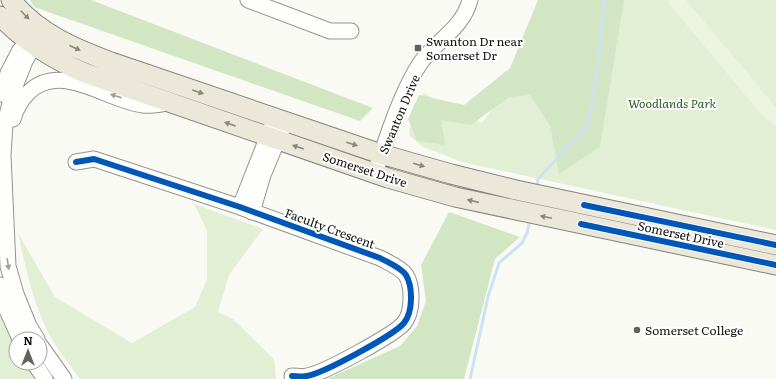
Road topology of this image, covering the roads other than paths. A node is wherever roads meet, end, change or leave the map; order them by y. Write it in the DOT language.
graph roads {
  1 [pos="11,0"];
  2 [pos="248,0"];
  3 [pos="470,0"];
  4 [pos="0,16"];
  5 [pos="41,29"];
  6 [pos="351,30"];
  7 [pos="30,44"];
  8 [pos="168,103"];
  9 [pos="0,105"];
  10 [pos="280,120"];
  11 [pos="272,138"];
  12 [pos="381,154"];
  13 [pos="76,162"];
  14 [pos="4,169"];
  15 [pos="375,173"];
  16 [pos="246,210"];
  17 [pos="776,245"];
  18 [pos="776,265"];
  19 [pos="0,285"];
  20 [pos="16,331"];
  21 [pos="31,331"];
  22 [pos="48,356"];
  23 [pos="48,366"];
  24 [pos="292,376"];
  25 [pos="57,379"];
  26 [pos="64,379"];
  1 -- 5 [label="main road, Somerset Drive, one-way"];
  2 -- 6 [label="street"];
  3 -- 12 [label="street, Swanton Drive"];
  4 -- 7 [label="main road, Somerset Drive"];
  5 -- 7 [label="street"];
  5 -- 10 [label="main road, Somerset Drive, one-way"];
  7 -- 8 [label="main road, Somerset Drive"];
  7 -- 9 [label="street"];
  7 -- 14 [label="street"];
  11 -- 8 [label="main road, Somerset Drive, one-way"];
  8 -- 14 [label="street, one-way"];
  10 -- 11 [label="street"];
  10 -- 12 [label="main road, Somerset Drive, one-way"];
  15 -- 11 [label="main road, Somerset Drive, one-way"];
  11 -- 16 [label="street"];
  12 -- 15 [label="street, Swanton Drive"];
  12 -- 17 [label="main road, Somerset Drive, one-way"];
  13 -- 16 [label="street, Faculty Crescent"];
  14 -- 21 [label="street, one-way"];
  18 -- 15 [label="main road, Somerset Drive, one-way"];
  16 -- 24 [label="street, Faculty Crescent"];
  19 -- 20 [label="street"];
  22 -- 26 [label="street"];
  23 -- 25 [label="street"];
}
